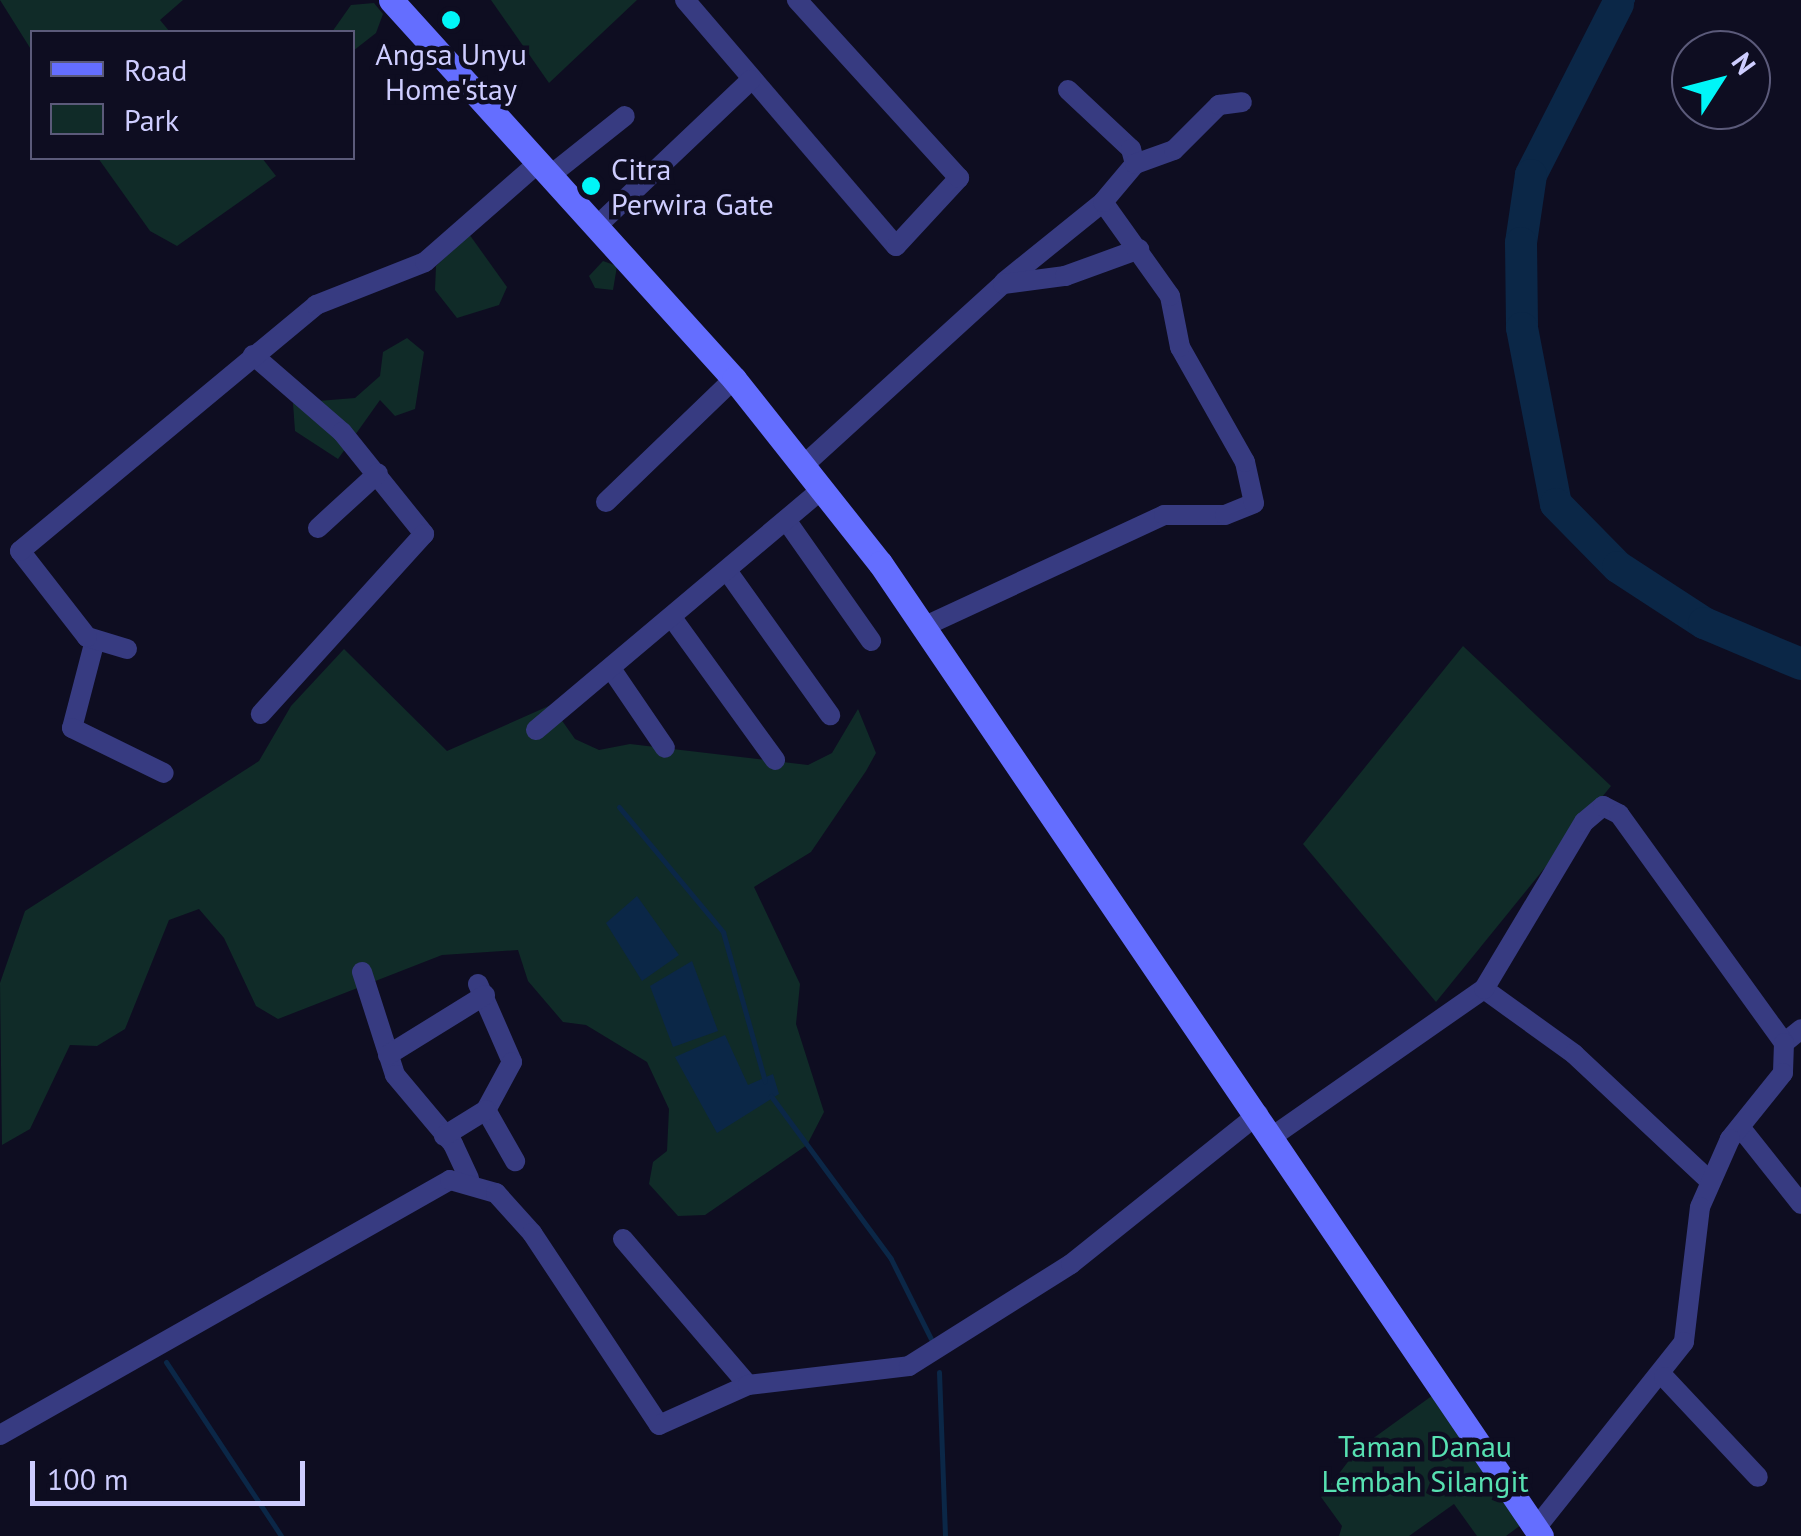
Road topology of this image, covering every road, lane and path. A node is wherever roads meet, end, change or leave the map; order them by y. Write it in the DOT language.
graph roads {
  1 [pos="391,0"];
  2 [pos="685,0"];
  3 [pos="797,0"];
  4 [pos="751,80"];
  5 [pos="1068,90"];
  6 [pos="1242,102"];
  7 [pos="625,116"];
  8 [pos="1135,164"];
  9 [pos="545,168"];
  10 [pos="1103,202"];
  11 [pos="598,225"];
  12 [pos="1140,249"];
  13 [pos="1002,284"];
  14 [pos="253,355"];
  15 [pos="734,379"];
  16 [pos="805,464"];
  17 [pos="378,472"];
  18 [pos="823,488"];
  19 [pos="606,502"];
  20 [pos="786,520"];
  21 [pos="318,528"];
  22 [pos="728,572"];
  23 [pos="674,619"];
  24 [pos="923,627"];
  25 [pos="95,640"];
  26 [pos="871,641"];
  27 [pos="126,649"];
  28 [pos="612,670"];
  29 [pos="261,714"];
  30 [pos="830,715"];
  31 [pos="536,730"];
  32 [pos="665,748"];
  33 [pos="775,760"];
  34 [pos="164,773"];
  35 [pos="362,972"];
  36 [pos="1484,989"];
  37 [pos="1793,1036"];
  38 [pos="388,1055"];
  39 [pos="486,1110"];
  40 [pos="1258,1114"];
  41 [pos="1740,1127"];
  42 [pos="444,1136"];
  43 [pos="1273,1136"];
  44 [pos="514,1161"];
  45 [pos="468,1179"];
  46 [pos="1711,1182"];
  47 [pos="1801,1204"];
  48 [pos="623,1239"];
  49 [pos="1664,1377"];
  50 [pos="748,1385"];
  51 [pos="0,1435"];
  52 [pos="1758,1477"];
  53 [pos="1539,1532"];
  1 -- 9 [label="street"];
  2 -- 4 [label="street"];
  3 -- 4 [label="street"];
  4 -- 11 [label="street"];
  5 -- 8 [label="street"];
  6 -- 8 [label="street"];
  7 -- 9 [label="street"];
  8 -- 10 [label="street"];
  9 -- 11 [label="street"];
  9 -- 14 [label="street"];
  10 -- 12 [label="street"];
  10 -- 13 [label="street"];
  11 -- 15 [label="street"];
  12 -- 13 [label="street"];
  12 -- 24 [label="street"];
  13 -- 16 [label="street"];
  14 -- 17 [label="street"];
  14 -- 25 [label="street"];
  15 -- 16 [label="street"];
  15 -- 19 [label="street"];
  16 -- 18 [label="street"];
  17 -- 21 [label="street"];
  17 -- 29 [label="street"];
  18 -- 20 [label="street"];
  18 -- 24 [label="street"];
  20 -- 22 [label="street"];
  20 -- 26 [label="street"];
  22 -- 23 [label="street"];
  22 -- 30 [label="street"];
  23 -- 28 [label="street"];
  23 -- 33 [label="street"];
  24 -- 40 [label="street"];
  25 -- 27 [label="street"];
  25 -- 34 [label="street"];
  28 -- 31 [label="street"];
  28 -- 32 [label="street"];
  35 -- 38 [label="street"];
  36 -- 37 [label="street"];
  36 -- 43 [label="street"];
  36 -- 46 [label="street"];
  37 -- 41 [label="street"];
  38 -- 39 [label="street"];
  38 -- 42 [label="street"];
  39 -- 42 [label="street"];
  39 -- 44 [label="street"];
  40 -- 43 [label="street"];
  40 -- 50 [label="street"];
  41 -- 46 [label="street"];
  41 -- 47 [label="street"];
  42 -- 45 [label="street"];
  43 -- 53 [label="street"];
  45 -- 50 [label="street"];
  45 -- 51 [label="street"];
  46 -- 49 [label="street"];
  48 -- 50 [label="street"];
  49 -- 52 [label="street"];
  49 -- 53 [label="street"];
}
